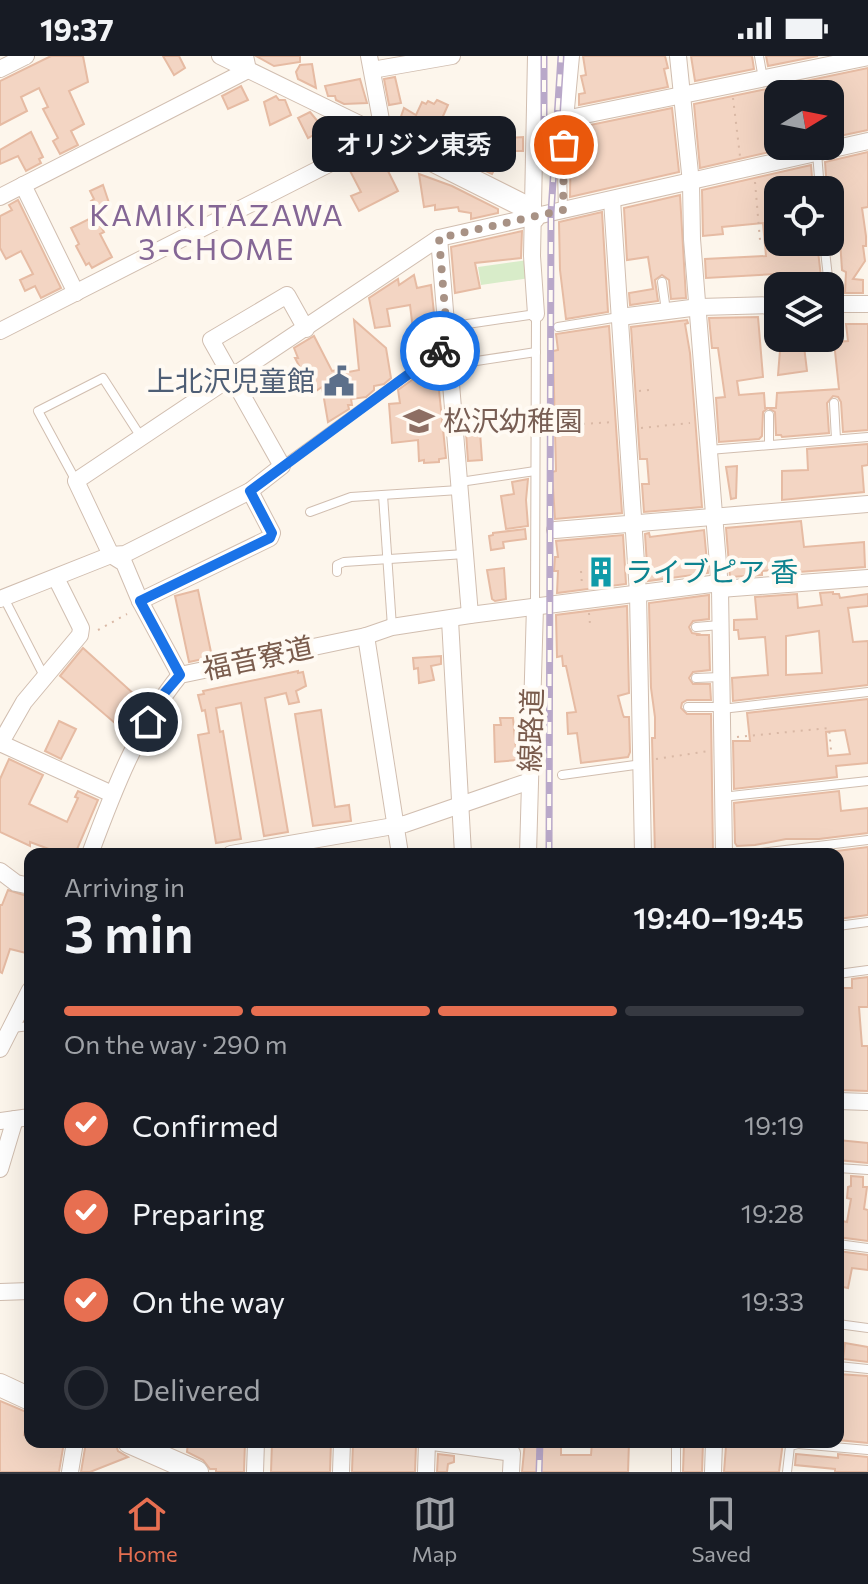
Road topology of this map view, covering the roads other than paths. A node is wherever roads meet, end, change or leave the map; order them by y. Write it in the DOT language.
graph roads {
  1 [pos="26,56"];
  2 [pos="220,56"];
  3 [pos="452,56"];
  4 [pos="536,56"];
  5 [pos="571,56"];
  6 [pos="678,56"];
  7 [pos="759,56"];
  8 [pos="868,57"];
  9 [pos="828,61"];
  10 [pos="247,63"];
  11 [pos="371,63"];
  12 [pos="0,69"];
  13 [pos="763,79"];
  14 [pos="680,95"];
  15 [pos="565,119"];
  16 [pos="384,136"];
  17 [pos="868,141"];
  18 [pos="844,147"];
  19 [pos="787,160"];
  20 [pos="691,183"];
  21 [pos="23,185"];
  22 [pos="0,197"];
  23 [pos="612,200"];
  24 [pos="563,210"];
  25 [pos="534,217"];
  26 [pos="439,238"];
  27 [pos="662,282"];
  28 [pos="76,293"];
  29 [pos="844,302"];
  30 [pos="868,304"];
  31 [pos="764,305"];
  32 [pos="699,307"];
  33 [pos="666,311"];
  34 [pos="536,314"];
  35 [pos="620,317"];
  36 [pos="446,327"];
  37 [pos="558,327"];
  38 [pos="306,329"];
  39 [pos="0,331"];
  40 [pos="448,346"];
  41 [pos="536,352"];
  42 [pos="449,365"];
  43 [pos="231,376"];
  44 [pos="834,403"];
  45 [pos="769,415"];
  46 [pos="535,416"];
  47 [pos="454,427"];
  48 [pos="142,437"];
  49 [pos="868,437"];
  50 [pos="836,439"];
  51 [pos="769,445"];
  52 [pos="709,450"];
  53 [pos="282,466"];
  54 [pos="535,471"];
  55 [pos="76,481"];
  56 [pos="459,486"];
  57 [pos="250,491"];
  58 [pos="383,495"];
  59 [pos="868,504"];
  60 [pos="310,512"];
  61 [pos="714,517"];
  62 [pos="633,525"];
  63 [pos="555,530"];
  64 [pos="465,554"];
  65 [pos="111,555"];
  66 [pos="385,559"];
  67 [pos="337,572"];
  68 [pos="56,578"];
  69 [pos="868,578"];
  70 [pos="719,586"];
  71 [pos="638,593"];
  72 [pos="2,598"];
  73 [pos="141,604"];
  74 [pos="535,606"];
  75 [pos="470,615"];
  76 [pos="450,620"];
  77 [pos="720,625"];
  78 [pos="392,627"];
  79 [pos="696,627"];
  80 [pos="366,636"];
  81 [pos="180,675"];
  82 [pos="44,676"];
  83 [pos="721,677"];
  84 [pos="696,678"];
  85 [pos="868,692"];
  86 [pos="688,707"];
  87 [pos="721,708"];
  88 [pos="0,744"];
  89 [pos="642,762"];
  90 [pos="562,775"];
  91 [pos="530,781"];
  92 [pos="868,781"];
  93 [pos="112,794"];
  94 [pos="722,797"];
  95 [pos="462,804"];
  96 [pos="395,824"];
  97 [pos="868,840"];
  98 [pos="92,848"];
  99 [pos="304,848"];
  100 [pos="399,848"];
  101 [pos="463,848"];
  102 [pos="528,848"];
  103 [pos="643,848"];
  104 [pos="724,848"];
  105 [pos="802,848"];
  106 [pos="0,871"];
  107 [pos="24,885"];
  108 [pos="868,922"];
  109 [pos="844,925"];
  110 [pos="868,970"];
  111 [pos="844,973"];
  112 [pos="24,1002"];
  113 [pos="24,1027"];
  114 [pos="11,1028"];
  115 [pos="0,1049"];
  116 [pos="844,1101"];
  117 [pos="868,1102"];
  118 [pos="15,1119"];
  119 [pos="844,1168"];
  120 [pos="0,1169"];
  121 [pos="868,1170"];
  122 [pos="844,1245"];
  123 [pos="868,1248"];
  124 [pos="24,1291"];
  125 [pos="0,1292"];
  126 [pos="844,1325"];
  127 [pos="868,1328"];
  128 [pos="844,1367"];
  129 [pos="868,1369"];
  130 [pos="0,1385"];
  131 [pos="24,1396"];
  132 [pos="74,1448"];
  133 [pos="144,1448"];
  134 [pos="256,1448"];
  135 [pos="342,1448"];
  136 [pos="427,1448"];
  137 [pos="496,1448"];
  138 [pos="676,1448"];
  139 [pos="714,1448"];
  140 [pos="790,1448"];
  141 [pos="844,1448"];
  142 [pos="868,1450"];
  143 [pos="169,1458"];
  144 [pos="70,1472"];
  145 [pos="197,1472"];
  146 [pos="255,1472"];
  147 [pos="341,1472"];
  148 [pos="426,1472"];
  149 [pos="511,1472"];
  150 [pos="676,1472"];
  151 [pos="713,1472"];
  152 [pos="787,1472"];
  1 -- 12 [label="street"];
  2 -- 10 [label="street"];
  3 -- 11 [label="street"];
  4 -- 25 [label="street"];
  5 -- 15 [label="street"];
  6 -- 14 [label="street"];
  7 -- 13 [label="lane"];
  8 -- 9 [label="street"];
  9 -- 13 [label="street"];
  10 -- 16 [label="street"];
  10 -- 21 [label="street"];
  11 -- 16 [label="street"];
  13 -- 14 [label="street"];
  14 -- 15 [label="street"];
  14 -- 20 [label="street"];
  15 -- 24 [label="lane"];
  16 -- 25 [label="street"];
  16 -- 28 [label="street"];
  17 -- 18 [label="street"];
  19 -- 20 [label="street"];
  20 -- 23 [label="street"];
  20 -- 32 [label="street"];
  21 -- 22 [label="street"];
  21 -- 28 [label="street"];
  23 -- 24 [label="street"];
  23 -- 35 [label="street"];
  24 -- 25 [label="street"];
  25 -- 26 [label="street"];
  25 -- 34 [label="street"];
  26 -- 36 [label="street"];
  26 -- 38 [label="street"];
  27 -- 33 [label="lane"];
  28 -- 39 [label="street"];
  29 -- 30 [label="street"];
  31 -- 32 [label="street"];
  32 -- 33 [label="street"];
  32 -- 52 [label="street"];
  33 -- 35 [label="street"];
  34 -- 36 [label="lane"];
  34 -- 41 [label="lane"];
  35 -- 37 [label="lane"];
  35 -- 62 [label="street"];
  36 -- 40 [label="street"];
  38 -- 43 [label="street"];
  38 -- 43 [label="street"];
  40 -- 42 [label="street"];
  40 -- 53 [label="lane"];
  41 -- 42 [label="lane"];
  41 -- 46 [label="lane"];
  42 -- 47 [label="street"];
  43 -- 48 [label="street"];
  43 -- 53 [label="street"];
  44 -- 50 [label="lane"];
  45 -- 51 [label="lane"];
  46 -- 47 [label="lane"];
  46 -- 54 [label="lane"];
  47 -- 56 [label="street"];
  48 -- 55 [label="street"];
  48 -- 55 [label="lane"];
  49 -- 50 [label="lane"];
  50 -- 51 [label="lane"];
  51 -- 52 [label="lane"];
  52 -- 61 [label="street"];
  53 -- 57 [label="street"];
  54 -- 56 [label="lane"];
  54 -- 74 [label="lane"];
  55 -- 65 [label="street"];
  56 -- 58 [label="lane"];
  56 -- 64 [label="street"];
  57 -- 65 [label="street"];
  57 -- 73 [label="street"];
  58 -- 60 [label="lane"];
  58 -- 66 [label="lane"];
  59 -- 61 [label="street"];
  61 -- 62 [label="street"];
  61 -- 70 [label="street"];
  62 -- 63 [label="street"];
  62 -- 71 [label="street"];
  64 -- 66 [label="lane"];
  64 -- 75 [label="street"];
  65 -- 68 [label="street"];
  65 -- 73 [label="street"];
  66 -- 67 [label="lane"];
  66 -- 78 [label="lane"];
  68 -- 72 [label="street"];
  68 -- 82 [label="street"];
  69 -- 70 [label="street, 福音寮道"];
  70 -- 71 [label="street, 福音寮道"];
  70 -- 77 [label="street"];
  71 -- 74 [label="street, 福音寮道"];
  71 -- 89 [label="street"];
  72 -- 82 [label="lane"];
  73 -- 81 [label="street"];
  74 -- 75 [label="street, 福音寮道"];
  74 -- 91 [label="street, 線路道"];
  75 -- 76 [label="street, 福音寮道"];
  76 -- 78 [label="street, 福音寮道"];
  76 -- 95 [label="street"];
  77 -- 79 [label="lane"];
  77 -- 83 [label="street"];
  78 -- 80 [label="street, 福音寮道"];
  80 -- 81 [label="street, 福音寮道"];
  80 -- 96 [label="street"];
  81 -- 93 [label="street, 福音寮道"];
  82 -- 88 [label="street"];
  83 -- 84 [label="lane"];
  83 -- 87 [label="street"];
  85 -- 87 [label="lane"];
  86 -- 87 [label="lane"];
  87 -- 94 [label="street"];
  88 -- 93 [label="street"];
  89 -- 90 [label="lane"];
  89 -- 103 [label="street"];
  91 -- 95 [label="street"];
  91 -- 102 [label="street, 線路道"];
  92 -- 94 [label="lane"];
  93 -- 98 [label="street, 福音寮道"];
  94 -- 104 [label="street"];
  95 -- 96 [label="street"];
  95 -- 101 [label="street"];
  96 -- 99 [label="street"];
  96 -- 100 [label="street"];
  97 -- 105 [label="lane"];
  106 -- 107 [label="street"];
  108 -- 109 [label="lane"];
  110 -- 111 [label="lane"];
  112 -- 114 [label="street"];
  113 -- 114 [label="lane"];
  114 -- 115 [label="street"];
  116 -- 117 [label="street"];
  118 -- 120 [label="street"];
  119 -- 121 [label="lane"];
  122 -- 123 [label="lane"];
  124 -- 125 [label="street"];
  126 -- 127 [label="lane"];
  128 -- 129 [label="lane"];
  130 -- 131 [label="street"];
  132 -- 144 [label="street"];
  133 -- 143 [label="street"];
  134 -- 146 [label="street"];
  135 -- 147 [label="street"];
  136 -- 148 [label="street"];
  137 -- 149 [label="street"];
  138 -- 150 [label="lane"];
  139 -- 151 [label="street"];
  140 -- 152 [label="lane"];
  141 -- 142 [label="lane"];
  143 -- 145 [label="street"];
}
